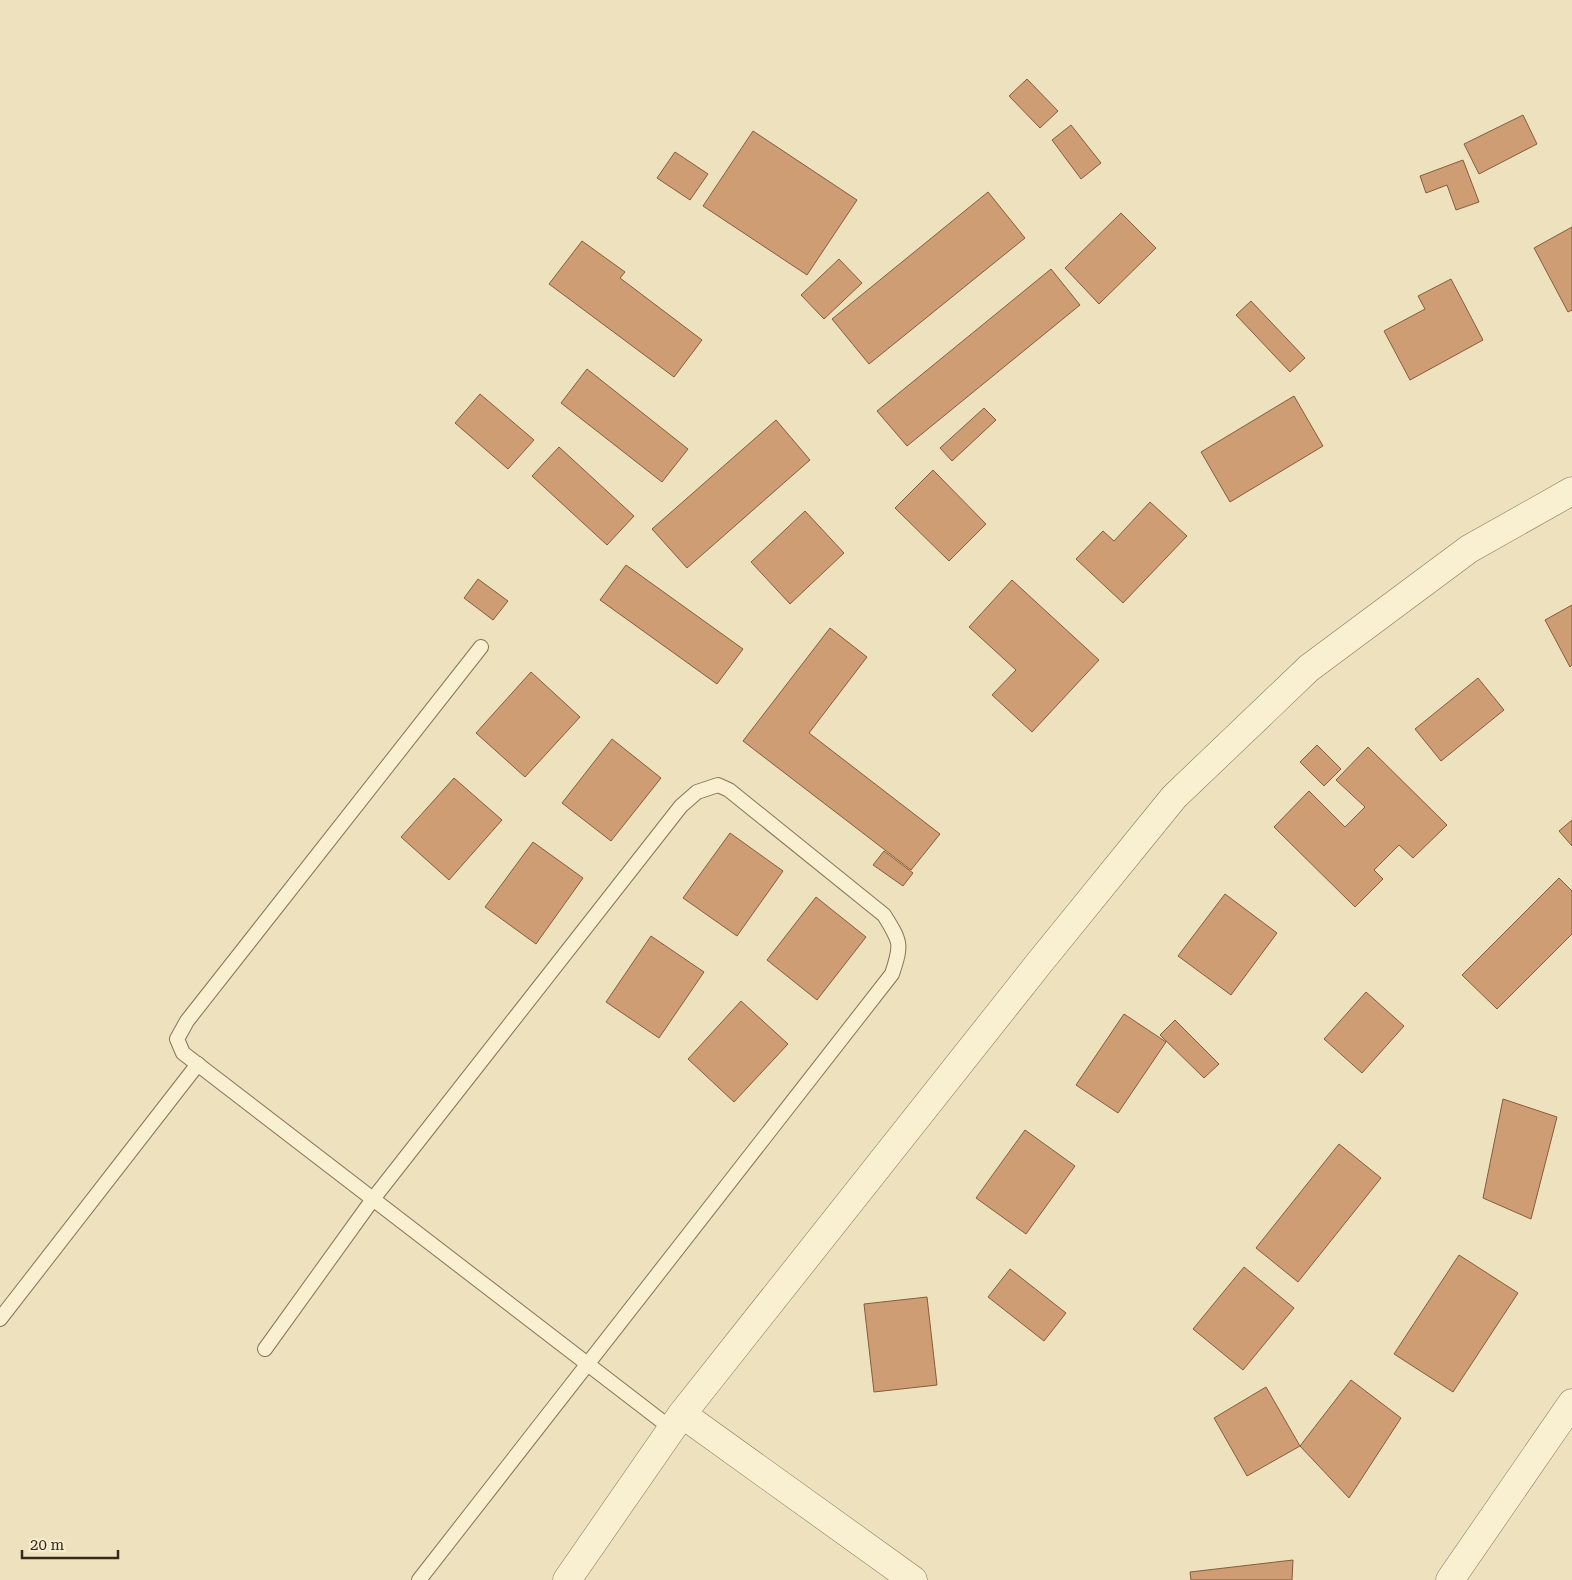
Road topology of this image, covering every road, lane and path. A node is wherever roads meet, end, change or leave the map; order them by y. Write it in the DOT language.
graph roads {
  1 [pos="1572,491"];
  2 [pos="481,647"];
  3 [pos="198,1064"];
  4 [pos="373,1199"];
  5 [pos="0,1319"];
  6 [pos="265,1349"];
  7 [pos="587,1364"];
  8 [pos="1572,1403"];
  9 [pos="677,1422"];
  10 [pos="419,1580"];
  11 [pos="567,1580"];
  12 [pos="913,1580"];
  13 [pos="1450,1580"];
  1 -- 9 [label="street"];
  2 -- 3 [label="lane"];
  3 -- 4 [label="lane"];
  3 -- 5 [label="lane"];
  4 -- 6 [label="lane"];
  4 -- 7 [label="lane"];
  4 -- 7 [label="lane"];
  7 -- 9 [label="lane"];
  7 -- 10 [label="lane"];
  8 -- 13 [label="street"];
  9 -- 11 [label="street"];
  9 -- 12 [label="street"];
}
